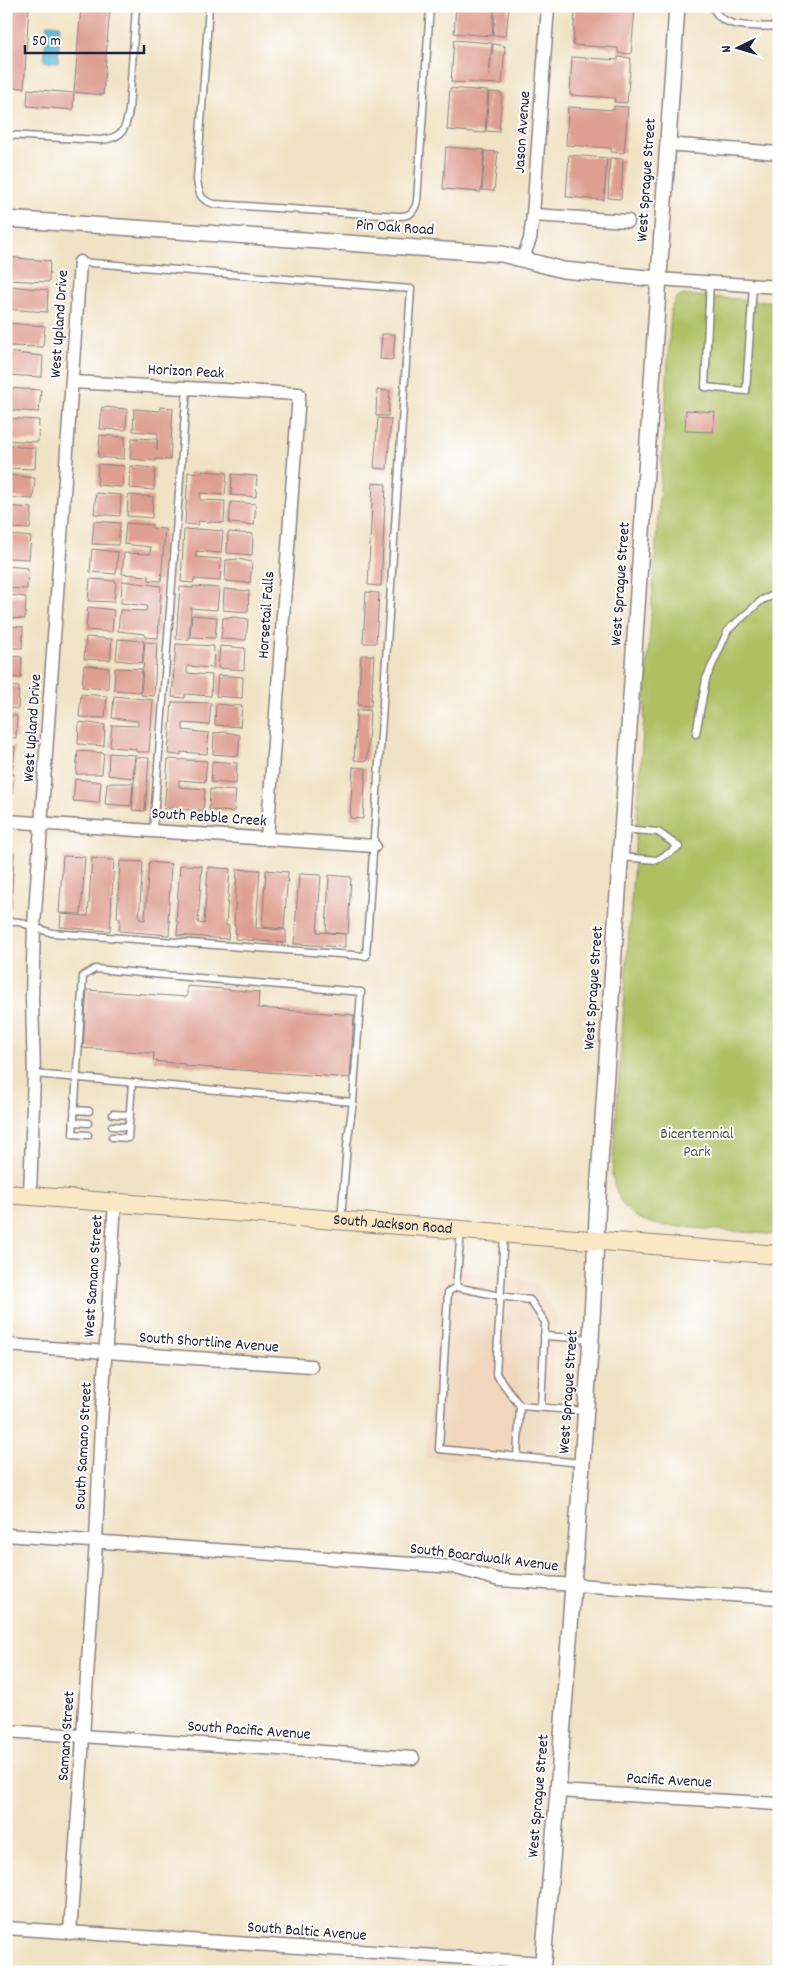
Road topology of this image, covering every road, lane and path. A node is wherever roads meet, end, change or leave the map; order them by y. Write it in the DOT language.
graph roads {
  1 [pos="136,6"];
  2 [pos="209,6"];
  3 [pos="430,6"];
  4 [pos="548,6"];
  5 [pos="677,6"];
  6 [pos="713,6"];
  7 [pos="779,27"];
  8 [pos="6,135"];
  9 [pos="667,144"];
  10 [pos="779,153"];
  11 [pos="533,215"];
  12 [pos="6,219"];
  13 [pos="628,221"];
  14 [pos="523,258"];
  15 [pos="80,262"];
  16 [pos="658,279"];
  17 [pos="710,282"];
  18 [pos="753,285"];
  19 [pos="779,287"];
  20 [pos="72,382"];
  21 [pos="187,388"];
  22 [pos="299,394"];
  23 [pos="779,593"];
  24 [pos="696,734"];
  25 [pos="6,821"];
  26 [pos="43,823"];
  27 [pos="622,829"];
  28 [pos="153,831"];
  29 [pos="267,839"];
  30 [pos="374,846"];
  31 [pos="620,857"];
  32 [pos="6,921"];
  33 [pos="34,927"];
  34 [pos="34,1074"];
  35 [pos="76,1078"];
  36 [pos="132,1083"];
  37 [pos="353,1102"];
  38 [pos="74,1110"];
  39 [pos="89,1111"];
  40 [pos="113,1114"];
  41 [pos="130,1115"];
  42 [pos="74,1122"];
  43 [pos="88,1123"];
  44 [pos="112,1126"];
  45 [pos="128,1127"];
  46 [pos="88,1135"];
  47 [pos="112,1137"];
  48 [pos="6,1194"];
  49 [pos="30,1196"];
  50 [pos="115,1202"];
  51 [pos="341,1220"];
  52 [pos="461,1230"];
  53 [pos="504,1233"];
  54 [pos="595,1240"];
  55 [pos="779,1255"];
  56 [pos="456,1286"];
  57 [pos="500,1296"];
  58 [pos="544,1336"];
  59 [pos="592,1339"];
  60 [pos="6,1345"];
  61 [pos="105,1352"];
  62 [pos="312,1366"];
  63 [pos="520,1406"];
  64 [pos="540,1407"];
  65 [pos="586,1411"];
  66 [pos="517,1457"];
  67 [pos="582,1463"];
  68 [pos="6,1536"];
  69 [pos="96,1542"];
  70 [pos="572,1586"];
  71 [pos="779,1598"];
  72 [pos="6,1731"];
  73 [pos="83,1736"];
  74 [pos="413,1758"];
  75 [pos="558,1790"];
  76 [pos="779,1804"];
  77 [pos="6,1928"];
  78 [pos="70,1933"];
  79 [pos="542,1967"];
  1 -- 8 [label="lane"];
  2 -- 3 [label="lane"];
  4 -- 11 [label="street, Jason Avenue"];
  5 -- 9 [label="street, West Sprague Street"];
  6 -- 7 [label="lane"];
  9 -- 10 [label="street"];
  9 -- 16 [label="street, West Sprague Street"];
  11 -- 13 [label="street"];
  11 -- 14 [label="street, Jason Avenue"];
  12 -- 14 [label="street, Pin Oak Road"];
  14 -- 16 [label="street, Pin Oak Road"];
  15 -- 20 [label="street, West Upland Drive"];
  15 -- 30 [label="lane"];
  16 -- 17 [label="street, Pin Oak Road"];
  16 -- 27 [label="street, West Sprague Street"];
  17 -- 18 [label="street, Pin Oak Road"];
  17 -- 18 [label="lane"];
  18 -- 19 [label="street, Pin Oak Road"];
  20 -- 21 [label="street, Horizon Peak"];
  20 -- 26 [label="street, West Upland Drive"];
  21 -- 22 [label="street, Horizon Peak"];
  21 -- 28 [label="lane"];
  22 -- 29 [label="street, Horsetail Falls"];
  23 -- 24 [label="lane"];
  25 -- 26 [label="street, South Pebble Creek"];
  26 -- 28 [label="street, South Pebble Creek"];
  26 -- 33 [label="street, West Upland Drive"];
  27 -- 31 [label="street, West Sprague Street"];
  27 -- 31 [label="lane"];
  28 -- 29 [label="street, South Pebble Creek"];
  29 -- 30 [label="street, South Pebble Creek"];
  30 -- 33 [label="lane"];
  31 -- 54 [label="street, West Sprague Street"];
  32 -- 33 [label="lane"];
  33 -- 34 [label="street, West Upland Drive"];
  34 -- 35 [label="lane"];
  34 -- 49 [label="street, West Upland Drive"];
  35 -- 36 [label="lane"];
  35 -- 37 [label="lane"];
  35 -- 38 [label="lane"];
  36 -- 37 [label="lane"];
  36 -- 41 [label="lane"];
  37 -- 51 [label="lane"];
  38 -- 39 [label="lane"];
  38 -- 42 [label="lane"];
  40 -- 41 [label="lane"];
  41 -- 45 [label="lane"];
  42 -- 43 [label="lane"];
  42 -- 46 [label="lane"];
  44 -- 45 [label="lane"];
  45 -- 47 [label="lane"];
  48 -- 49 [label="main road, South Jackson Road"];
  49 -- 50 [label="main road, South Jackson Road"];
  50 -- 51 [label="main road, South Jackson Road"];
  50 -- 61 [label="street, West Samano Street"];
  51 -- 52 [label="main road, South Jackson Road"];
  52 -- 53 [label="main road, South Jackson Road"];
  52 -- 56 [label="lane"];
  53 -- 54 [label="main road, South Jackson Road"];
  53 -- 57 [label="lane"];
  54 -- 55 [label="main road, South Jackson Road"];
  54 -- 59 [label="street, West Sprague Street"];
  56 -- 57 [label="lane"];
  56 -- 66 [label="lane"];
  57 -- 58 [label="lane"];
  57 -- 63 [label="lane"];
  58 -- 59 [label="lane"];
  58 -- 64 [label="lane"];
  59 -- 65 [label="street, West Sprague Street"];
  60 -- 61 [label="street, South Shortline Avenue"];
  61 -- 62 [label="street, South Shortline Avenue"];
  61 -- 69 [label="street, South Samano Street"];
  63 -- 64 [label="lane"];
  63 -- 66 [label="lane"];
  64 -- 65 [label="lane"];
  65 -- 67 [label="street, West Sprague Street"];
  66 -- 67 [label="lane"];
  67 -- 70 [label="street, West Sprague Street"];
  68 -- 69 [label="street, South Boardwalk Avenue"];
  69 -- 70 [label="street, South Boardwalk Avenue"];
  69 -- 73 [label="street, Samano Street"];
  70 -- 71 [label="street, South Boardwalk Avenue"];
  70 -- 75 [label="street, West Sprague Street"];
  72 -- 73 [label="street"];
  73 -- 74 [label="street, South Pacific Avenue"];
  73 -- 78 [label="street, Samano Street"];
  75 -- 76 [label="street, Pacific Avenue"];
  75 -- 79 [label="street, West Sprague Street"];
  77 -- 78 [label="street, South Baltic Avenue"];
  78 -- 79 [label="street, South Baltic Avenue"];
}
